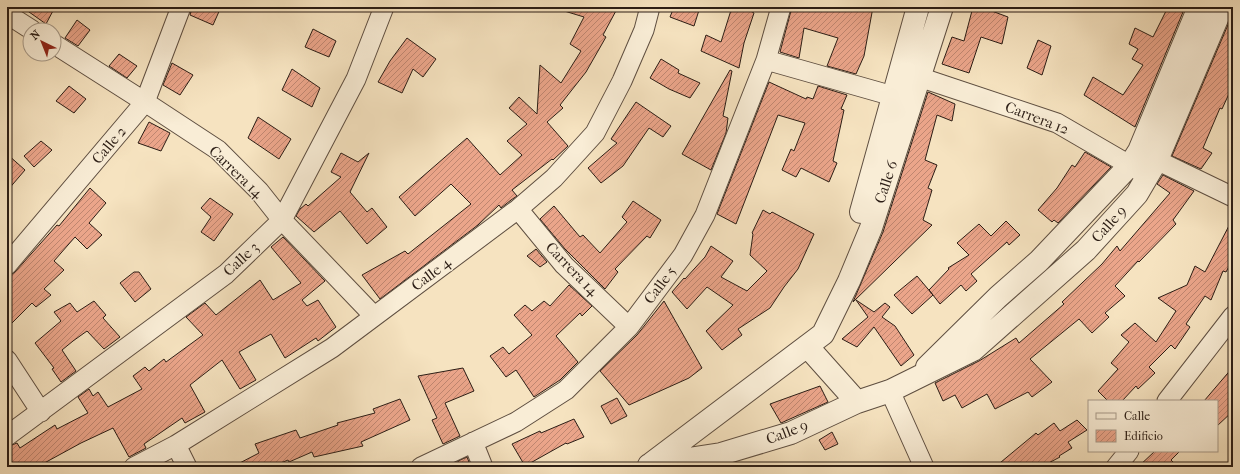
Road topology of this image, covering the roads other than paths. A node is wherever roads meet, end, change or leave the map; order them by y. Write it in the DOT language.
graph roads {
  1 [pos="181,7"];
  2 [pos="384,7"];
  3 [pos="650,7"];
  4 [pos="781,7"];
  5 [pos="918,7"];
  6 [pos="942,7"];
  7 [pos="1199,7"];
  8 [pos="1222,7"];
  9 [pos="7,14"];
  10 [pos="22,24"];
  11 [pos="62,49"];
  12 [pos="766,60"];
  13 [pos="919,77"];
  14 [pos="892,95"];
  15 [pos="145,102"];
  16 [pos="912,102"];
  17 [pos="1144,163"];
  18 [pos="1233,197"];
  19 [pos="518,209"];
  20 [pos="282,220"];
  21 [pos="7,265"];
  22 [pos="374,316"];
  23 [pos="1233,316"];
  24 [pos="629,327"];
  25 [pos="807,346"];
  26 [pos="7,360"];
  27 [pos="890,391"];
  28 [pos="1168,400"];
  29 [pos="857,402"];
  30 [pos="41,412"];
  31 [pos="7,436"];
  32 [pos="473,442"];
  33 [pos="176,445"];
  34 [pos="1128,452"];
  35 [pos="647,466"];
  36 [pos="134,467"];
  37 [pos="187,467"];
  38 [pos="421,467"];
  39 [pos="483,467"];
  40 [pos="924,467"];
  41 [pos="1116,467"];
  1 -- 15 [label="street, Calle 2"];
  2 -- 20 [label="street, Calle 3"];
  3 -- 19 [label="street, Calle 4"];
  4 -- 12 [label="street, Calle 5"];
  5 -- 14 [label="street, Calle 6"];
  6 -- 13 [label="street, Calle 6"];
  7 -- 17 [label="street, Calle 9"];
  8 -- 17 [label="street, Calle 9"];
  9 -- 10 [label="street"];
  11 -- 15 [label="street, Carrera 14"];
  12 -- 14 [label="street"];
  12 -- 24 [label="street, Calle 5"];
  13 -- 16 [label="street, Calle 6"];
  13 -- 17 [label="street, Carrera 12"];
  14 -- 16 [label="street"];
  14 -- 25 [label="street, Calle 6"];
  15 -- 20 [label="street, Carrera 14"];
  15 -- 21 [label="street, Calle 2"];
  16 -- 25 [label="street, Calle 6"];
  17 -- 18 [label="street, Carrera 12"];
  17 -- 27 [label="street, Calle 9"];
  19 -- 22 [label="street, Calle 4"];
  19 -- 24 [label="street, Carrera 14"];
  20 -- 22 [label="street, Carrera 14"];
  20 -- 30 [label="street, Calle 3"];
  22 -- 33 [label="street, Calle 4"];
  23 -- 28 [label="street"];
  24 -- 32 [label="street, Calle 5"];
  25 -- 29 [label="street"];
  25 -- 35 [label="street, Calle 6"];
  26 -- 30 [label="street"];
  27 -- 29 [label="street, Calle 9"];
  27 -- 40 [label="street"];
  29 -- 35 [label="street, Calle 9"];
  30 -- 31 [label="street, Calle 3"];
  32 -- 38 [label="street, Calle 5"];
  32 -- 39 [label="street"];
  33 -- 36 [label="street, Calle 4"];
  33 -- 37 [label="street"];
  34 -- 41 [label="street"];
}
